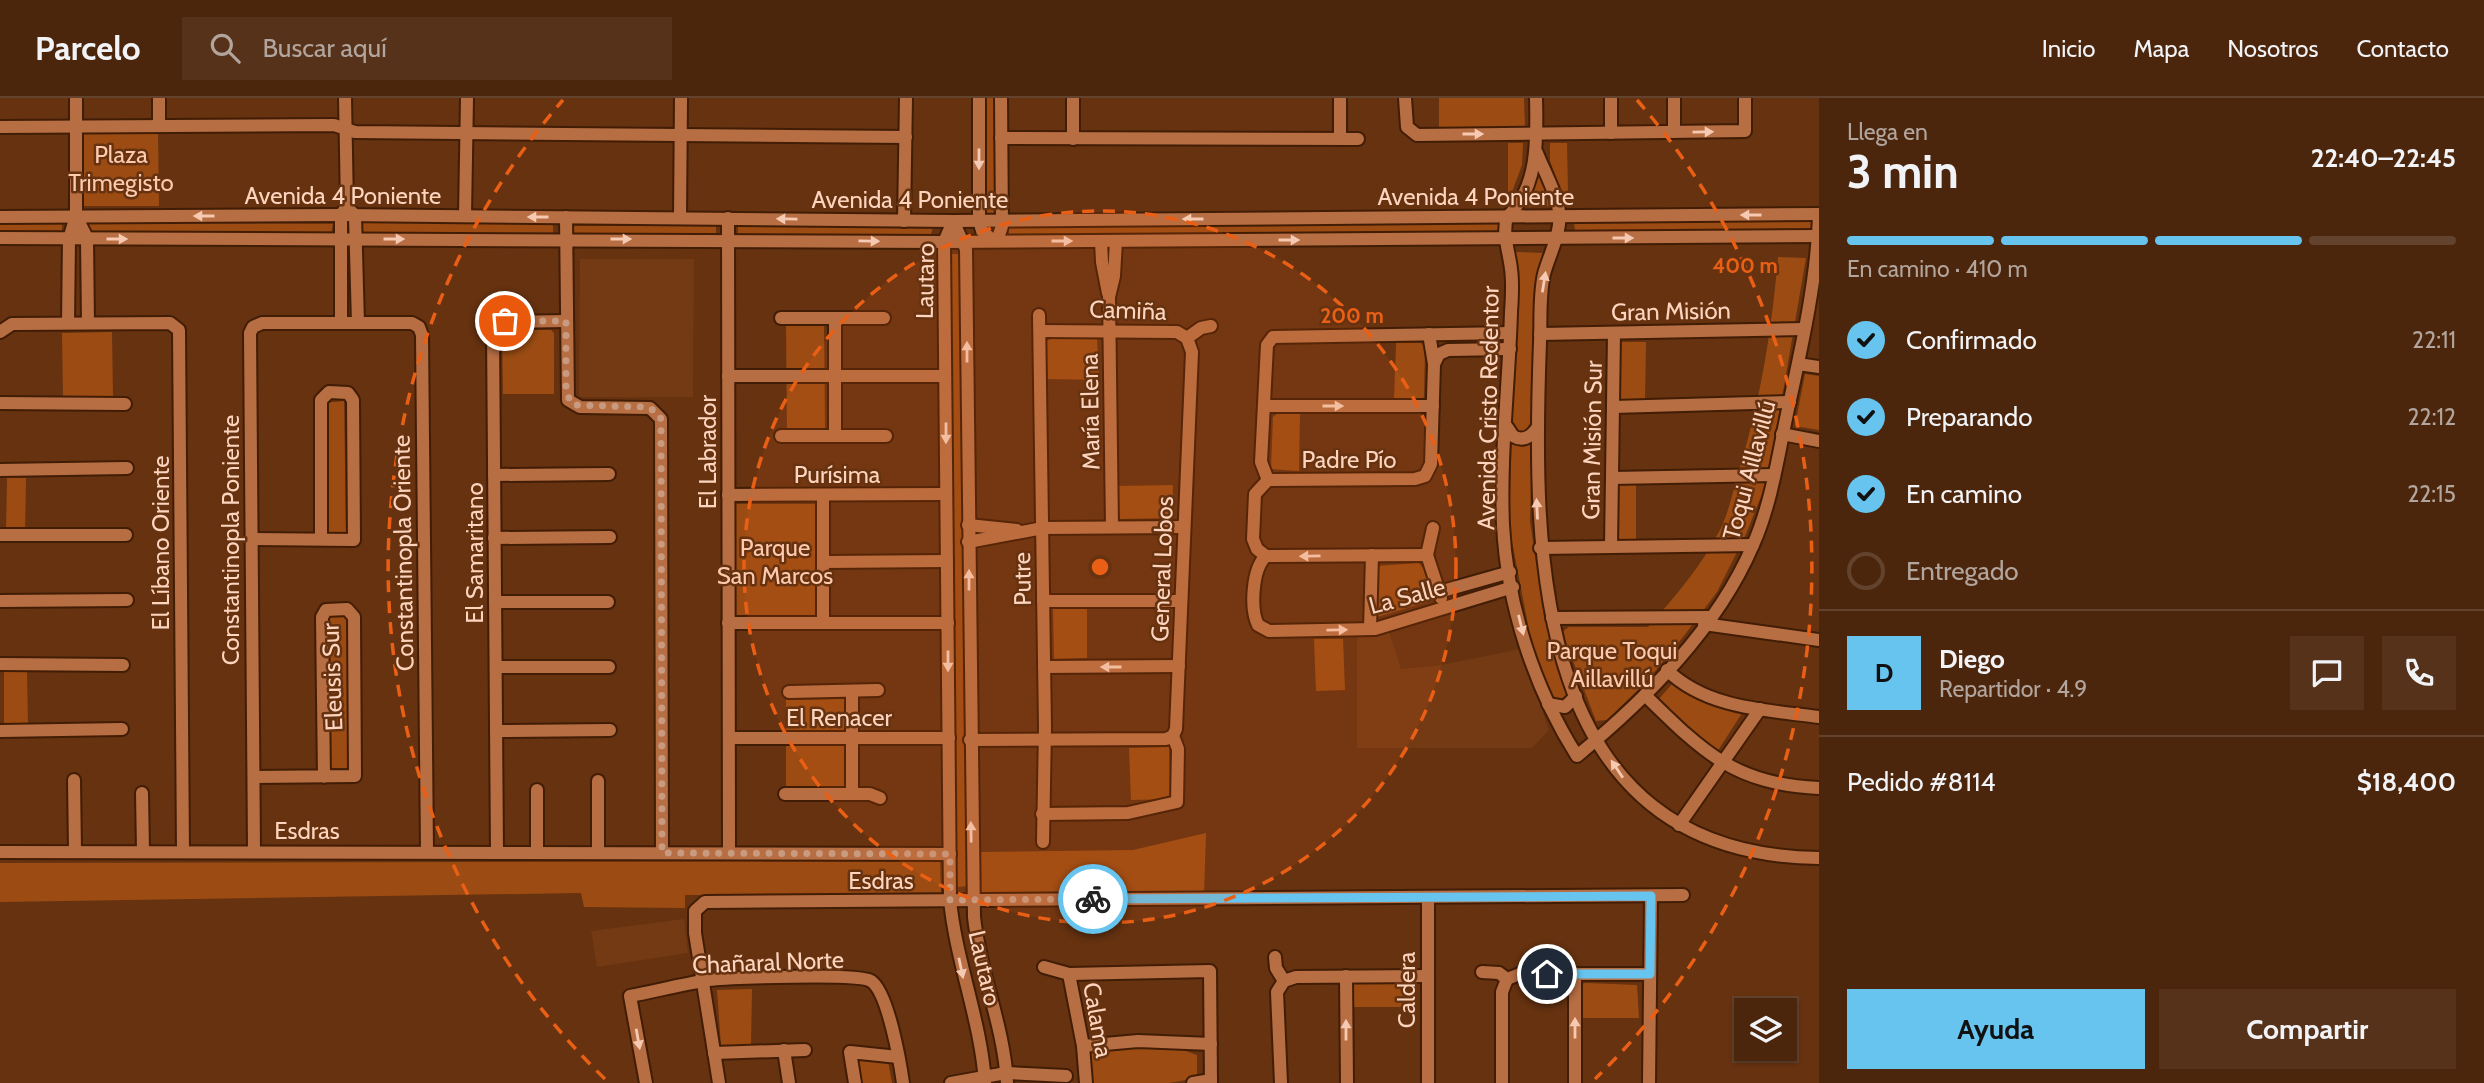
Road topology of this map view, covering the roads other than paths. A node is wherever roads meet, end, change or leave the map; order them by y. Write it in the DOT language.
graph roads {
  1 [pos="76,98"];
  2 [pos="159,98"];
  3 [pos="345,98"];
  4 [pos="467,98"];
  5 [pos="681,98"];
  6 [pos="906,98"];
  7 [pos="979,98"];
  8 [pos="1001,98"];
  9 [pos="1073,98"];
  10 [pos="1340,98"];
  11 [pos="1405,98"];
  12 [pos="1536,98"];
  13 [pos="1611,98"];
  14 [pos="1674,98"];
  15 [pos="1745,98"];
  16 [pos="159,126"];
  17 [pos="0,127"];
  18 [pos="76,127"];
  19 [pos="345,129"];
  20 [pos="1674,132"];
  21 [pos="466,133"];
  22 [pos="1611,133"];
  23 [pos="1537,134"];
  24 [pos="681,135"];
  25 [pos="906,138"];
  26 [pos="1001,138"];
  27 [pos="1073,139"];
  28 [pos="1340,139"];
  29 [pos="1358,139"];
  30 [pos="1537,153"];
  31 [pos="348,212"];
  32 [pos="1819,215"];
  33 [pos="76,216"];
  34 [pos="465,216"];
  35 [pos="1560,216"];
  36 [pos="0,217"];
  37 [pos="566,217"];
  38 [pos="1507,217"];
  39 [pos="680,218"];
  40 [pos="728,218"];
  41 [pos="979,220"];
  42 [pos="1002,220"];
  43 [pos="904,221"];
  44 [pos="953,221"];
  45 [pos="1819,236"];
  46 [pos="0,238"];
  47 [pos="87,238"];
  48 [pos="1505,238"];
  49 [pos="1555,238"];
  50 [pos="69,239"];
  51 [pos="340,239"];
  52 [pos="357,239"];
  53 [pos="566,239"];
  54 [pos="728,239"];
  55 [pos="995,241"];
  56 [pos="1101,241"];
  57 [pos="1116,241"];
  58 [pos="944,242"];
  59 [pos="964,242"];
  60 [pos="1109,297"];
  61 [pos="1039,315"];
  62 [pos="884,317"];
  63 [pos="781,318"];
  64 [pos="835,318"];
  65 [pos="566,321"];
  66 [pos="88,323"];
  67 [pos="349,323"];
  68 [pos="68,324"];
  69 [pos="1211,326"];
  70 [pos="1803,329"];
  71 [pos="1040,331"];
  72 [pos="1110,331"];
  73 [pos="0,332"];
  74 [pos="1510,333"];
  75 [pos="1614,333"];
  76 [pos="1429,334"];
  77 [pos="1540,334"];
  78 [pos="1187,338"];
  79 [pos="1510,349"];
  80 [pos="1434,364"];
  81 [pos="1798,364"];
  82 [pos="1819,367"];
  83 [pos="728,376"];
  84 [pos="835,376"];
  85 [pos="945,376"];
  86 [pos="946,400"];
  87 [pos="967,400"];
  88 [pos="1790,402"];
  89 [pos="0,403"];
  90 [pos="125,404"];
  91 [pos="1264,406"];
  92 [pos="1433,406"];
  93 [pos="1613,407"];
  94 [pos="1507,427"];
  95 [pos="1537,428"];
  96 [pos="1782,435"];
  97 [pos="781,436"];
  98 [pos="835,436"];
  99 [pos="886,436"];
  100 [pos="1819,441"];
  101 [pos="127,468"];
  102 [pos="0,470"];
  103 [pos="609,474"];
  104 [pos="1774,474"];
  105 [pos="494,475"];
  106 [pos="1612,478"];
  107 [pos="1268,480"];
  108 [pos="946,494"];
  109 [pos="728,495"];
  110 [pos="822,495"];
  111 [pos="968,525"];
  112 [pos="1112,527"];
  113 [pos="1184,527"];
  114 [pos="1043,528"];
  115 [pos="1433,528"];
  116 [pos="1021,531"];
  117 [pos="0,535"];
  118 [pos="126,535"];
  119 [pos="610,537"];
  120 [pos="495,538"];
  121 [pos="251,539"];
  122 [pos="321,539"];
  123 [pos="968,542"];
  124 [pos="1753,545"];
  125 [pos="1611,547"];
  126 [pos="1540,548"];
  127 [pos="1372,555"];
  128 [pos="1427,555"];
  129 [pos="1266,556"];
  130 [pos="947,561"];
  131 [pos="823,562"];
  132 [pos="1510,572"];
  133 [pos="1513,587"];
  134 [pos="1439,592"];
  135 [pos="127,600"];
  136 [pos="0,601"];
  137 [pos="1043,601"];
  138 [pos="1181,601"];
  139 [pos="495,602"];
  140 [pos="608,602"];
  141 [pos="1443,608"];
  142 [pos="1552,618"];
  143 [pos="1707,620"];
  144 [pos="728,623"];
  145 [pos="823,623"];
  146 [pos="948,623"];
  147 [pos="1370,629"];
  148 [pos="1819,640"];
  149 [pos="0,664"];
  150 [pos="123,664"];
  151 [pos="1179,666"];
  152 [pos="496,667"];
  153 [pos="609,667"];
  154 [pos="1044,667"];
  155 [pos="1667,670"];
  156 [pos="878,690"];
  157 [pos="852,691"];
  158 [pos="789,692"];
  159 [pos="1646,695"];
  160 [pos="1576,696"];
  161 [pos="1548,704"];
  162 [pos="1760,709"];
  163 [pos="1819,717"];
  164 [pos="122,729"];
  165 [pos="0,730"];
  166 [pos="610,730"];
  167 [pos="496,731"];
  168 [pos="1173,736"];
  169 [pos="729,738"];
  170 [pos="852,738"];
  171 [pos="948,738"];
  172 [pos="1598,739"];
  173 [pos="970,740"];
  174 [pos="1045,740"];
  175 [pos="1577,756"];
  176 [pos="1720,763"];
  177 [pos="254,777"];
  178 [pos="324,777"];
  179 [pos="74,780"];
  180 [pos="598,781"];
  181 [pos="949,785"];
  182 [pos="970,786"];
  183 [pos="1819,788"];
  184 [pos="537,790"];
  185 [pos="142,793"];
  186 [pos="785,794"];
  187 [pos="852,794"];
  188 [pos="880,798"];
  189 [pos="1042,814"];
  190 [pos="1679,825"];
  191 [pos="1043,842"];
  192 [pos="254,850"];
  193 [pos="75,851"];
  194 [pos="143,851"];
  195 [pos="183,851"];
  196 [pos="427,851"];
  197 [pos="0,852"];
  198 [pos="497,852"];
  199 [pos="537,852"];
  200 [pos="598,852"];
  201 [pos="662,853"];
  202 [pos="729,853"];
  203 [pos="950,854"];
  204 [pos="1819,858"];
  205 [pos="1683,895"];
  206 [pos="1651,896"];
  207 [pos="1428,897"];
  208 [pos="950,900"];
  209 [pos="973,900"];
  210 [pos="1275,957"];
  211 [pos="1044,967"];
  212 [pos="1482,972"];
  213 [pos="1069,974"];
  214 [pos="1575,974"];
  215 [pos="1650,974"];
  216 [pos="1346,976"];
  217 [pos="1427,976"];
  218 [pos="1507,979"];
  219 [pos="703,981"];
  220 [pos="1284,981"];
  221 [pos="1211,1044"];
  222 [pos="1083,1046"];
  223 [pos="804,1050"];
  224 [pos="784,1051"];
  225 [pos="714,1053"];
  226 [pos="898,1057"];
  227 [pos="1066,1076"];
  228 [pos="1007,1078"];
  229 [pos="1086,1078"];
  230 [pos="985,1079"];
  231 [pos="1212,1081"];
  232 [pos="646,1083"];
  233 [pos="719,1083"];
  234 [pos="789,1083"];
  235 [pos="855,1083"];
  236 [pos="903,1083"];
  237 [pos="951,1083"];
  238 [pos="1042,1083"];
  239 [pos="1193,1083"];
  240 [pos="1281,1083"];
  241 [pos="1347,1083"];
  242 [pos="1428,1083"];
  243 [pos="1502,1083"];
  244 [pos="1575,1083"];
  245 [pos="1649,1083"];
  1 -- 18 [label="street"];
  2 -- 16 [label="street"];
  3 -- 19 [label="street"];
  4 -- 21 [label="street"];
  5 -- 24 [label="street"];
  6 -- 25 [label="street"];
  7 -- 41 [label="street, one-way"];
  8 -- 26 [label="street"];
  9 -- 27 [label="street"];
  10 -- 28 [label="street"];
  11 -- 23 [label="street, one-way"];
  12 -- 23 [label="street"];
  13 -- 22 [label="street"];
  14 -- 20 [label="street"];
  20 -- 15 [label="street, one-way"];
  16 -- 18 [label="street"];
  16 -- 19 [label="street"];
  17 -- 18 [label="street"];
  18 -- 33 [label="street"];
  19 -- 21 [label="street"];
  19 -- 31 [label="street"];
  20 -- 22 [label="street"];
  21 -- 24 [label="street"];
  21 -- 34 [label="street"];
  22 -- 23 [label="street"];
  23 -- 30 [label="street"];
  24 -- 25 [label="street"];
  24 -- 39 [label="street"];
  25 -- 43 [label="street"];
  26 -- 27 [label="street"];
  26 -- 42 [label="street"];
  27 -- 28 [label="street"];
  28 -- 29 [label="street"];
  30 -- 35 [label="street"];
  30 -- 38 [label="street"];
  31 -- 33 [label="street, Avenida 4 Poniente, one-way"];
  31 -- 34 [label="street, Avenida 4 Poniente"];
  31 -- 51 [label="street"];
  31 -- 52 [label="street"];
  32 -- 35 [label="street, Avenida 4 Poniente, one-way"];
  32 -- 45 [label="street, Toqui Aillavillú"];
  33 -- 36 [label="street, Avenida 4 Poniente"];
  33 -- 47 [label="street"];
  33 -- 50 [label="street"];
  37 -- 34 [label="street, Avenida 4 Poniente, one-way"];
  35 -- 38 [label="street, Avenida 4 Poniente"];
  35 -- 49 [label="street, Avenida Cristo Redentor"];
  37 -- 39 [label="street, Avenida 4 Poniente"];
  37 -- 53 [label="street"];
  38 -- 42 [label="street, Avenida 4 Poniente, one-way"];
  38 -- 48 [label="street, Avenida Cristo Redentor"];
  39 -- 40 [label="street, Avenida 4 Poniente"];
  43 -- 40 [label="street, Avenida 4 Poniente, one-way"];
  40 -- 54 [label="street, El Labrador"];
  41 -- 42 [label="street, Avenida 4 Poniente"];
  41 -- 44 [label="street, Avenida 4 Poniente"];
  41 -- 55 [label="street"];
  42 -- 55 [label="street"];
  43 -- 44 [label="street, Avenida 4 Poniente"];
  44 -- 58 [label="street, Lautaro"];
  44 -- 59 [label="street, Lautaro"];
  49 -- 45 [label="street, Avenida 4 Poniente, one-way"];
  45 -- 70 [label="street, Toqui Aillavillú"];
  46 -- 50 [label="street, Avenida 4 Poniente"];
  47 -- 50 [label="street, Avenida 4 Poniente"];
  47 -- 51 [label="street, Avenida 4 Poniente, one-way"];
  47 -- 66 [label="street"];
  48 -- 49 [label="street, Avenida 4 Poniente"];
  57 -- 48 [label="street, Avenida 4 Poniente, one-way"];
  48 -- 74 [label="street, Avenida Cristo Redentor"];
  77 -- 49 [label="street, Avenida Cristo Redentor, one-way"];
  50 -- 68 [label="street"];
  51 -- 52 [label="street, Avenida 4 Poniente"];
  51 -- 67 [label="street"];
  52 -- 53 [label="street, Avenida 4 Poniente, one-way"];
  52 -- 67 [label="street"];
  53 -- 54 [label="street, Avenida 4 Poniente, one-way"];
  53 -- 65 [label="street"];
  54 -- 58 [label="street, Avenida 4 Poniente, one-way"];
  54 -- 83 [label="street, El Labrador"];
  55 -- 56 [label="street, Avenida 4 Poniente, one-way"];
  55 -- 59 [label="street, Avenida 4 Poniente"];
  56 -- 57 [label="street, Avenida 4 Poniente"];
  56 -- 60 [label="street, María Elena"];
  57 -- 60 [label="street, María Elena"];
  58 -- 59 [label="street, Avenida 4 Poniente"];
  58 -- 85 [label="street, Lautaro"];
  87 -- 59 [label="street, Lautaro, one-way"];
  60 -- 72 [label="street, María Elena"];
  61 -- 71 [label="street, Putre"];
  62 -- 64 [label="street"];
  63 -- 64 [label="street"];
  64 -- 84 [label="street"];
  65 -- 105 [label="street, El Samaritano"];
  65 -- 201 [label="street"];
  66 -- 68 [label="street, El Líbano Oriente"];
  66 -- 195 [label="street, El Líbano Oriente"];
  67 -- 121 [label="street, Constantinopla Poniente"];
  67 -- 196 [label="street, Constantinopla Oriente"];
  68 -- 73 [label="street, El Líbano Oriente"];
  69 -- 78 [label="street, Camiña"];
  70 -- 75 [label="street, Gran Misión"];
  70 -- 81 [label="street, Toqui Aillavillú"];
  71 -- 72 [label="street, Camiña"];
  71 -- 114 [label="street, Putre"];
  72 -- 78 [label="street, Camiña"];
  72 -- 112 [label="street, María Elena"];
  74 -- 76 [label="street"];
  74 -- 79 [label="street, Avenida Cristo Redentor"];
  75 -- 77 [label="street, Gran Misión"];
  75 -- 93 [label="street, Gran Misión Sur"];
  76 -- 80 [label="street, Padre Pío"];
  76 -- 91 [label="street, Padre Pío"];
  77 -- 95 [label="street, Avenida Cristo Redentor"];
  78 -- 113 [label="street, General Lobos"];
  79 -- 80 [label="street"];
  79 -- 94 [label="street, Avenida Cristo Redentor"];
  80 -- 92 [label="street, Padre Pío"];
  81 -- 82 [label="street"];
  81 -- 88 [label="street, Toqui Aillavillú"];
  83 -- 84 [label="street"];
  83 -- 109 [label="street, El Labrador"];
  84 -- 85 [label="street"];
  84 -- 98 [label="street"];
  85 -- 86 [label="street, Lautaro"];
  86 -- 87 [label="street"];
  86 -- 108 [label="street, Lautaro, one-way"];
  87 -- 111 [label="street, Lautaro"];
  88 -- 93 [label="street"];
  88 -- 96 [label="street, Toqui Aillavillú"];
  89 -- 90 [label="street"];
  91 -- 92 [label="street, one-way"];
  91 -- 107 [label="street, Padre Pío"];
  92 -- 107 [label="street, Padre Pío"];
  93 -- 106 [label="street, Gran Misión Sur"];
  94 -- 95 [label="street"];
  94 -- 132 [label="street, Avenida Cristo Redentor"];
  126 -- 95 [label="street, Avenida Cristo Redentor, one-way"];
  96 -- 100 [label="street"];
  96 -- 104 [label="street, Toqui Aillavillú"];
  97 -- 98 [label="street"];
  98 -- 99 [label="street"];
  101 -- 102 [label="street"];
  103 -- 105 [label="street"];
  104 -- 106 [label="street"];
  104 -- 124 [label="street, Toqui Aillavillú"];
  105 -- 120 [label="street, El Samaritano"];
  106 -- 125 [label="street, Gran Misión Sur"];
  107 -- 129 [label="street"];
  108 -- 110 [label="street, Purísima"];
  108 -- 130 [label="street, Lautaro"];
  109 -- 110 [label="street, Purísima"];
  109 -- 144 [label="street, El Labrador"];
  110 -- 131 [label="street"];
  111 -- 116 [label="street"];
  111 -- 123 [label="street, Lautaro"];
  112 -- 113 [label="street"];
  112 -- 114 [label="street"];
  113 -- 138 [label="street, General Lobos"];
  114 -- 116 [label="street"];
  114 -- 137 [label="street, Putre"];
  115 -- 128 [label="street"];
  116 -- 123 [label="street"];
  117 -- 118 [label="street"];
  119 -- 120 [label="street"];
  120 -- 139 [label="street, El Samaritano"];
  121 -- 122 [label="street"];
  121 -- 177 [label="street, Constantinopla Poniente"];
  122 -- 122 [label="street"];
  173 -- 123 [label="street, Lautaro, one-way"];
  124 -- 125 [label="street"];
  124 -- 143 [label="street, Toqui Aillavillú"];
  125 -- 126 [label="street"];
  126 -- 142 [label="street, Avenida Cristo Redentor"];
  127 -- 128 [label="street, La Salle"];
  127 -- 129 [label="street, La Salle, one-way"];
  127 -- 147 [label="street"];
  128 -- 134 [label="street"];
  129 -- 147 [label="street, La Salle, one-way"];
  130 -- 131 [label="street"];
  130 -- 146 [label="street, Lautaro"];
  131 -- 145 [label="street"];
  132 -- 133 [label="street, Avenida Cristo Redentor"];
  132 -- 134 [label="street, La Salle"];
  133 -- 141 [label="street, La Salle"];
  133 -- 161 [label="street, Avenida Cristo Redentor, one-way"];
  134 -- 141 [label="street"];
  135 -- 136 [label="street"];
  137 -- 138 [label="street"];
  137 -- 154 [label="street, Putre"];
  138 -- 151 [label="street, General Lobos"];
  139 -- 140 [label="street"];
  139 -- 152 [label="street, El Samaritano"];
  141 -- 147 [label="street, La Salle"];
  142 -- 143 [label="street"];
  142 -- 160 [label="street, Avenida Cristo Redentor"];
  143 -- 148 [label="street"];
  143 -- 155 [label="street, Toqui Aillavillú"];
  144 -- 145 [label="street"];
  144 -- 169 [label="street, El Labrador"];
  145 -- 146 [label="street"];
  146 -- 171 [label="street, Lautaro, one-way"];
  149 -- 150 [label="street"];
  151 -- 154 [label="street, one-way"];
  151 -- 168 [label="street, General Lobos"];
  152 -- 153 [label="street"];
  152 -- 167 [label="street, El Samaritano"];
  154 -- 174 [label="street, Putre"];
  155 -- 159 [label="street, Toqui Aillavillú"];
  155 -- 162 [label="street"];
  156 -- 157 [label="street"];
  157 -- 158 [label="street"];
  157 -- 170 [label="street"];
  159 -- 172 [label="street, Toqui Aillavillú"];
  159 -- 176 [label="street"];
  160 -- 161 [label="street"];
  160 -- 172 [label="street, Avenida Cristo Redentor"];
  161 -- 175 [label="street, Avenida Cristo Redentor"];
  162 -- 163 [label="street"];
  162 -- 176 [label="street"];
  164 -- 165 [label="street"];
  166 -- 167 [label="street"];
  167 -- 198 [label="street, El Samaritano"];
  168 -- 174 [label="street"];
  168 -- 189 [label="street, General Lobos"];
  169 -- 170 [label="street, El Renacer"];
  169 -- 202 [label="street, El Labrador"];
  170 -- 171 [label="street, El Renacer"];
  170 -- 187 [label="street"];
  171 -- 181 [label="street, Lautaro"];
  172 -- 175 [label="street, Toqui Aillavillú"];
  190 -- 172 [label="street, Avenida Cristo Redentor, one-way"];
  173 -- 174 [label="street"];
  173 -- 182 [label="street, Lautaro"];
  174 -- 189 [label="street, Putre"];
  176 -- 183 [label="street"];
  176 -- 190 [label="street"];
  177 -- 178 [label="street, Eleusis Sur"];
  177 -- 192 [label="street, Constantinopla Poniente"];
  178 -- 178 [label="street, Eleusis Sur"];
  179 -- 193 [label="street"];
  180 -- 200 [label="street"];
  181 -- 182 [label="street"];
  181 -- 203 [label="street, Lautaro"];
  209 -- 182 [label="street, Lautaro, one-way"];
  184 -- 199 [label="street"];
  185 -- 194 [label="street"];
  186 -- 187 [label="street"];
  187 -- 188 [label="street"];
  189 -- 191 [label="street, Putre"];
  190 -- 204 [label="street, Avenida Cristo Redentor"];
  192 -- 195 [label="street, Esdras"];
  192 -- 196 [label="street, Esdras"];
  193 -- 194 [label="street, Esdras"];
  193 -- 197 [label="street, Esdras"];
  194 -- 195 [label="street, Esdras"];
  196 -- 198 [label="street, Esdras"];
  198 -- 199 [label="street, Esdras"];
  199 -- 200 [label="street, Esdras"];
  200 -- 201 [label="street, Esdras"];
  201 -- 202 [label="street, Esdras"];
  202 -- 203 [label="street, Esdras"];
  203 -- 208 [label="street, Lautaro"];
  205 -- 206 [label="street, Esdras"];
  206 -- 207 [label="street, Esdras"];
  206 -- 215 [label="street"];
  207 -- 209 [label="street, Esdras"];
  207 -- 217 [label="street, Caldera"];
  208 -- 209 [label="street, Esdras"];
  208 -- 219 [label="street, Esdras"];
  208 -- 230 [label="street, Lautaro, one-way"];
  209 -- 228 [label="street, Lautaro"];
  210 -- 220 [label="street"];
  211 -- 213 [label="street"];
  212 -- 218 [label="street"];
  213 -- 221 [label="street"];
  213 -- 222 [label="street, Calama"];
  214 -- 215 [label="street"];
  214 -- 218 [label="street"];
  244 -- 214 [label="street, one-way"];
  215 -- 245 [label="street"];
  216 -- 217 [label="street"];
  216 -- 220 [label="street"];
  241 -- 216 [label="street, one-way"];
  217 -- 242 [label="street, Caldera"];
  218 -- 243 [label="street"];
  219 -- 225 [label="street"];
  219 -- 226 [label="street, Chañaral Norte"];
  219 -- 232 [label="street, Chañaral Norte, one-way"];
  220 -- 240 [label="street"];
  221 -- 222 [label="street"];
  221 -- 231 [label="street"];
  222 -- 229 [label="street, Calama"];
  223 -- 224 [label="street"];
  224 -- 225 [label="street"];
  224 -- 234 [label="street"];
  225 -- 233 [label="street"];
  226 -- 235 [label="street"];
  226 -- 236 [label="street"];
  227 -- 228 [label="street"];
  227 -- 229 [label="street"];
  227 -- 238 [label="street"];
  228 -- 230 [label="street"];
  230 -- 237 [label="street"];
  231 -- 239 [label="street"];
}
